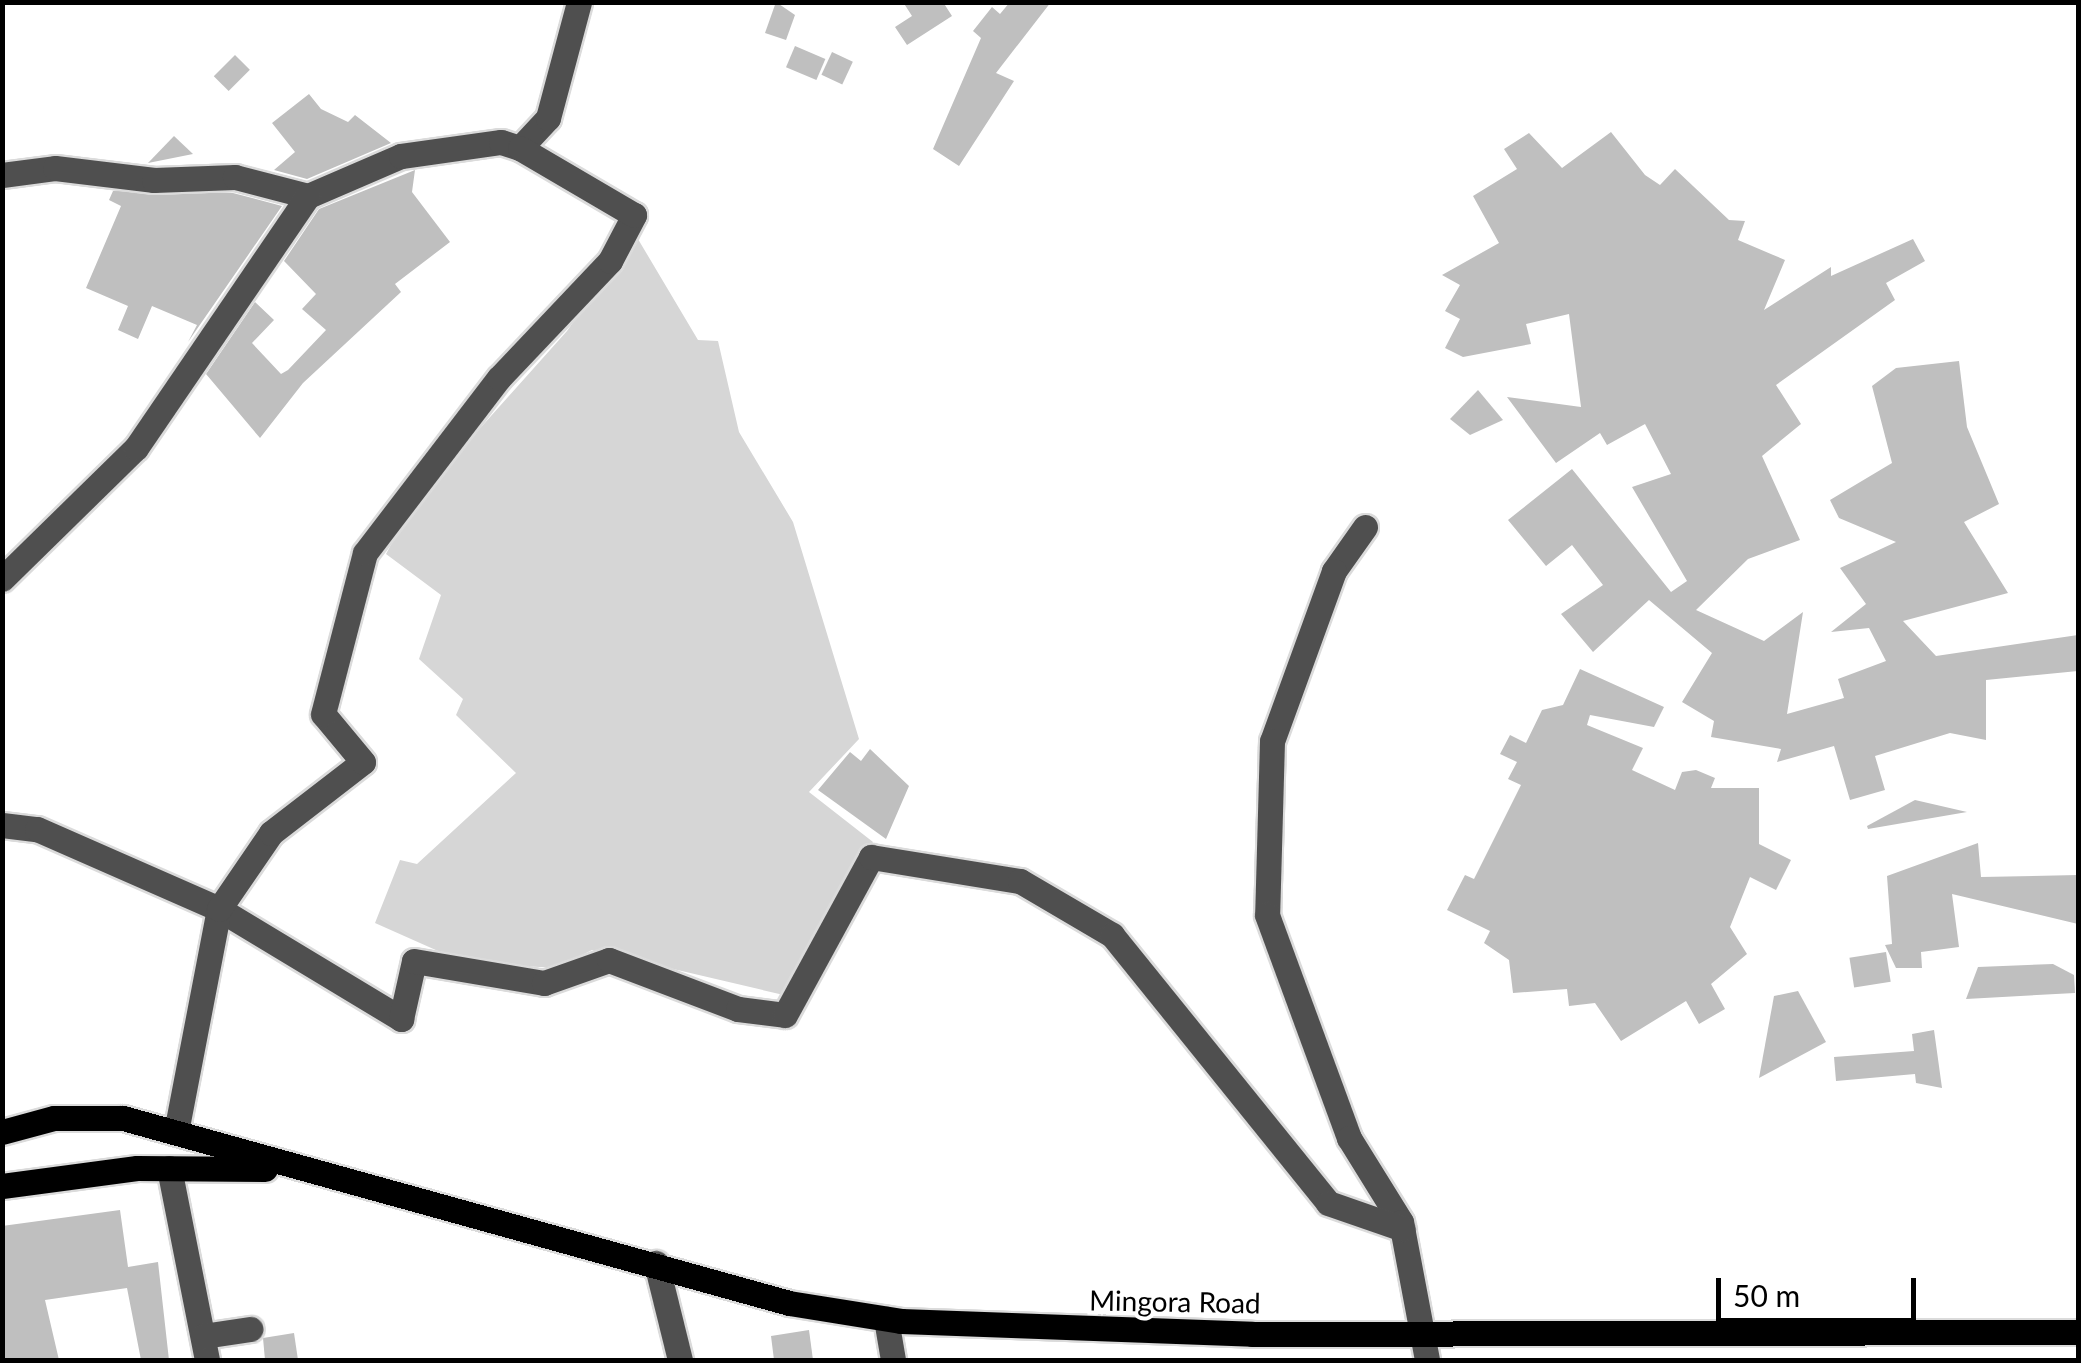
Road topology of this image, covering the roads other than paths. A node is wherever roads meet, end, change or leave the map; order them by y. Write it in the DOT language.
graph roads {
  1 [pos="579,2"];
  2 [pos="520,148"];
  3 [pos="4,177"];
  4 [pos="308,196"];
  5 [pos="1366,527"];
  6 [pos="2,579"];
  7 [pos="2,824"];
  8 [pos="219,909"];
  9 [pos="2,1132"];
  10 [pos="176,1132"];
  11 [pos="169,1168"];
  12 [pos="290,1170"];
  13 [pos="2,1186"];
  14 [pos="1403,1230"];
  15 [pos="656,1263"];
  16 [pos="886,1319"];
  17 [pos="250,1329"];
  18 [pos="1426,1332"];
  19 [pos="2078,1332"];
  20 [pos="205,1348"];
  21 [pos="680,1360"];
  22 [pos="893,1360"];
  23 [pos="1428,1360"];
  1 -- 2 [label="street"];
  2 -- 4 [label="street"];
  2 -- 8 [label="street"];
  3 -- 4 [label="street"];
  4 -- 6 [label="street"];
  5 -- 14 [label="street"];
  7 -- 8 [label="street"];
  8 -- 10 [label="street"];
  8 -- 14 [label="street"];
  9 -- 10 [label="main road"];
  10 -- 12 [label="main road"];
  11 -- 12 [label="main road"];
  11 -- 13 [label="main road"];
  11 -- 20 [label="street"];
  12 -- 15 [label="main road, Mingora Road"];
  14 -- 18 [label="street"];
  15 -- 16 [label="main road, Mingora Road"];
  15 -- 21 [label="street"];
  16 -- 18 [label="main road, Mingora Road"];
  16 -- 22 [label="street"];
  17 -- 20 [label="street"];
  18 -- 19 [label="main road, Mingora Road"];
  18 -- 23 [label="street"];
}
